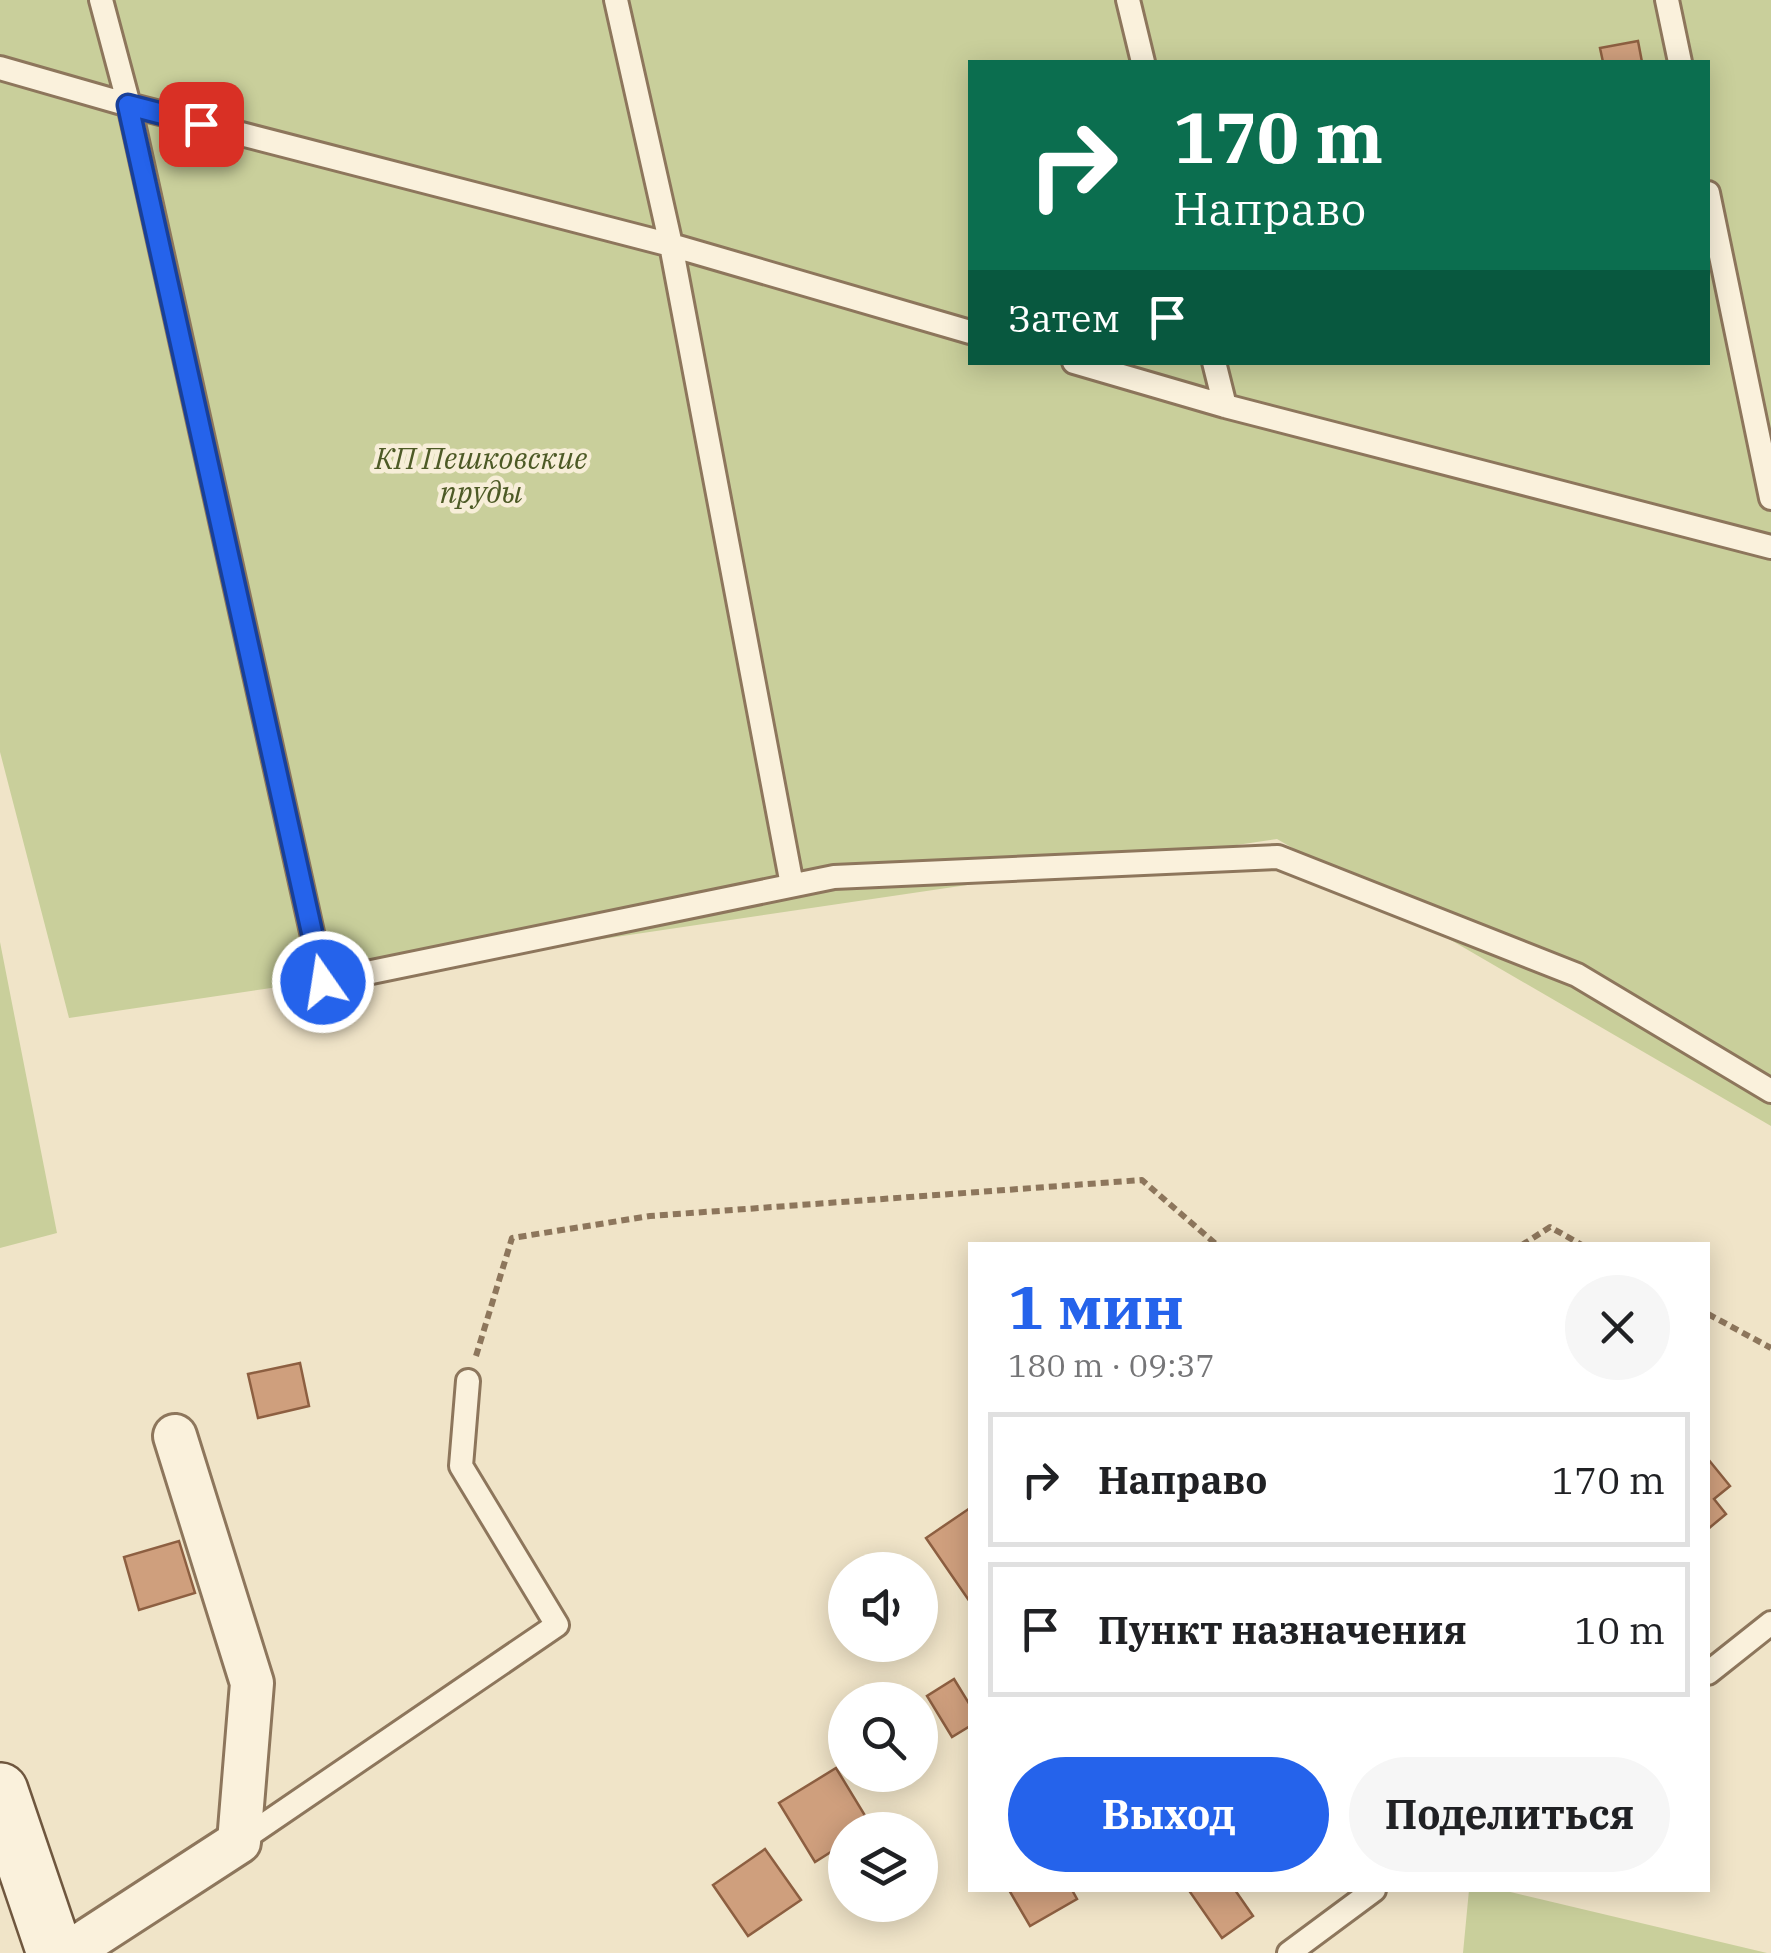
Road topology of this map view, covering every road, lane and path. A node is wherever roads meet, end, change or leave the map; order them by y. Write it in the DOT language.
graph roads {
  1 [pos="101,0"];
  2 [pos="616,0"];
  3 [pos="1128,0"];
  4 [pos="1667,0"];
  5 [pos="1143,60"];
  6 [pos="1680,60"];
  7 [pos="0,68"];
  8 [pos="128,105"];
  9 [pos="1710,203"];
  10 [pos="671,245"];
  11 [pos="968,331"];
  12 [pos="1084,365"];
  13 [pos="1215,365"];
  14 [pos="1224,406"];
  15 [pos="1771,498"];
  16 [pos="1771,547"];
  17 [pos="792,886"];
  18 [pos="1771,1091"];
  19 [pos="1214,1242"];
  20 [pos="1527,1242"];
  21 [pos="1577,1242"];
  22 [pos="1710,1315"];
  23 [pos="1771,1348"];
  24 [pos="468,1381"];
  25 [pos="174,1436"];
  26 [pos="1771,1622"];
  27 [pos="1710,1671"];
  28 [pos="0,1792"];
  29 [pos="239,1842"];
  30 [pos="1371,1892"];
  31 [pos="55,1953"];
  32 [pos="68,1953"];
  33 [pos="1289,1953"];
  1 -- 8 [label="lane"];
  2 -- 10 [label="lane"];
  3 -- 5 [label="lane"];
  4 -- 6 [label="lane"];
  7 -- 8 [label="lane"];
  8 -- 10 [label="lane"];
  8 -- 17 [label="lane"];
  9 -- 15 [label="lane"];
  10 -- 11 [label="lane"];
  10 -- 17 [label="lane"];
  12 -- 14 [label="lane"];
  13 -- 14 [label="lane"];
  14 -- 16 [label="lane"];
  17 -- 18 [label="lane"];
  19 -- 24 [label="path"];
  20 -- 21 [label="path"];
  22 -- 23 [label="path"];
  24 -- 29 [label="lane"];
  25 -- 29 [label="street"];
  26 -- 27 [label="lane"];
  28 -- 31 [label="main road"];
  29 -- 32 [label="street"];
  30 -- 33 [label="lane"];
}
